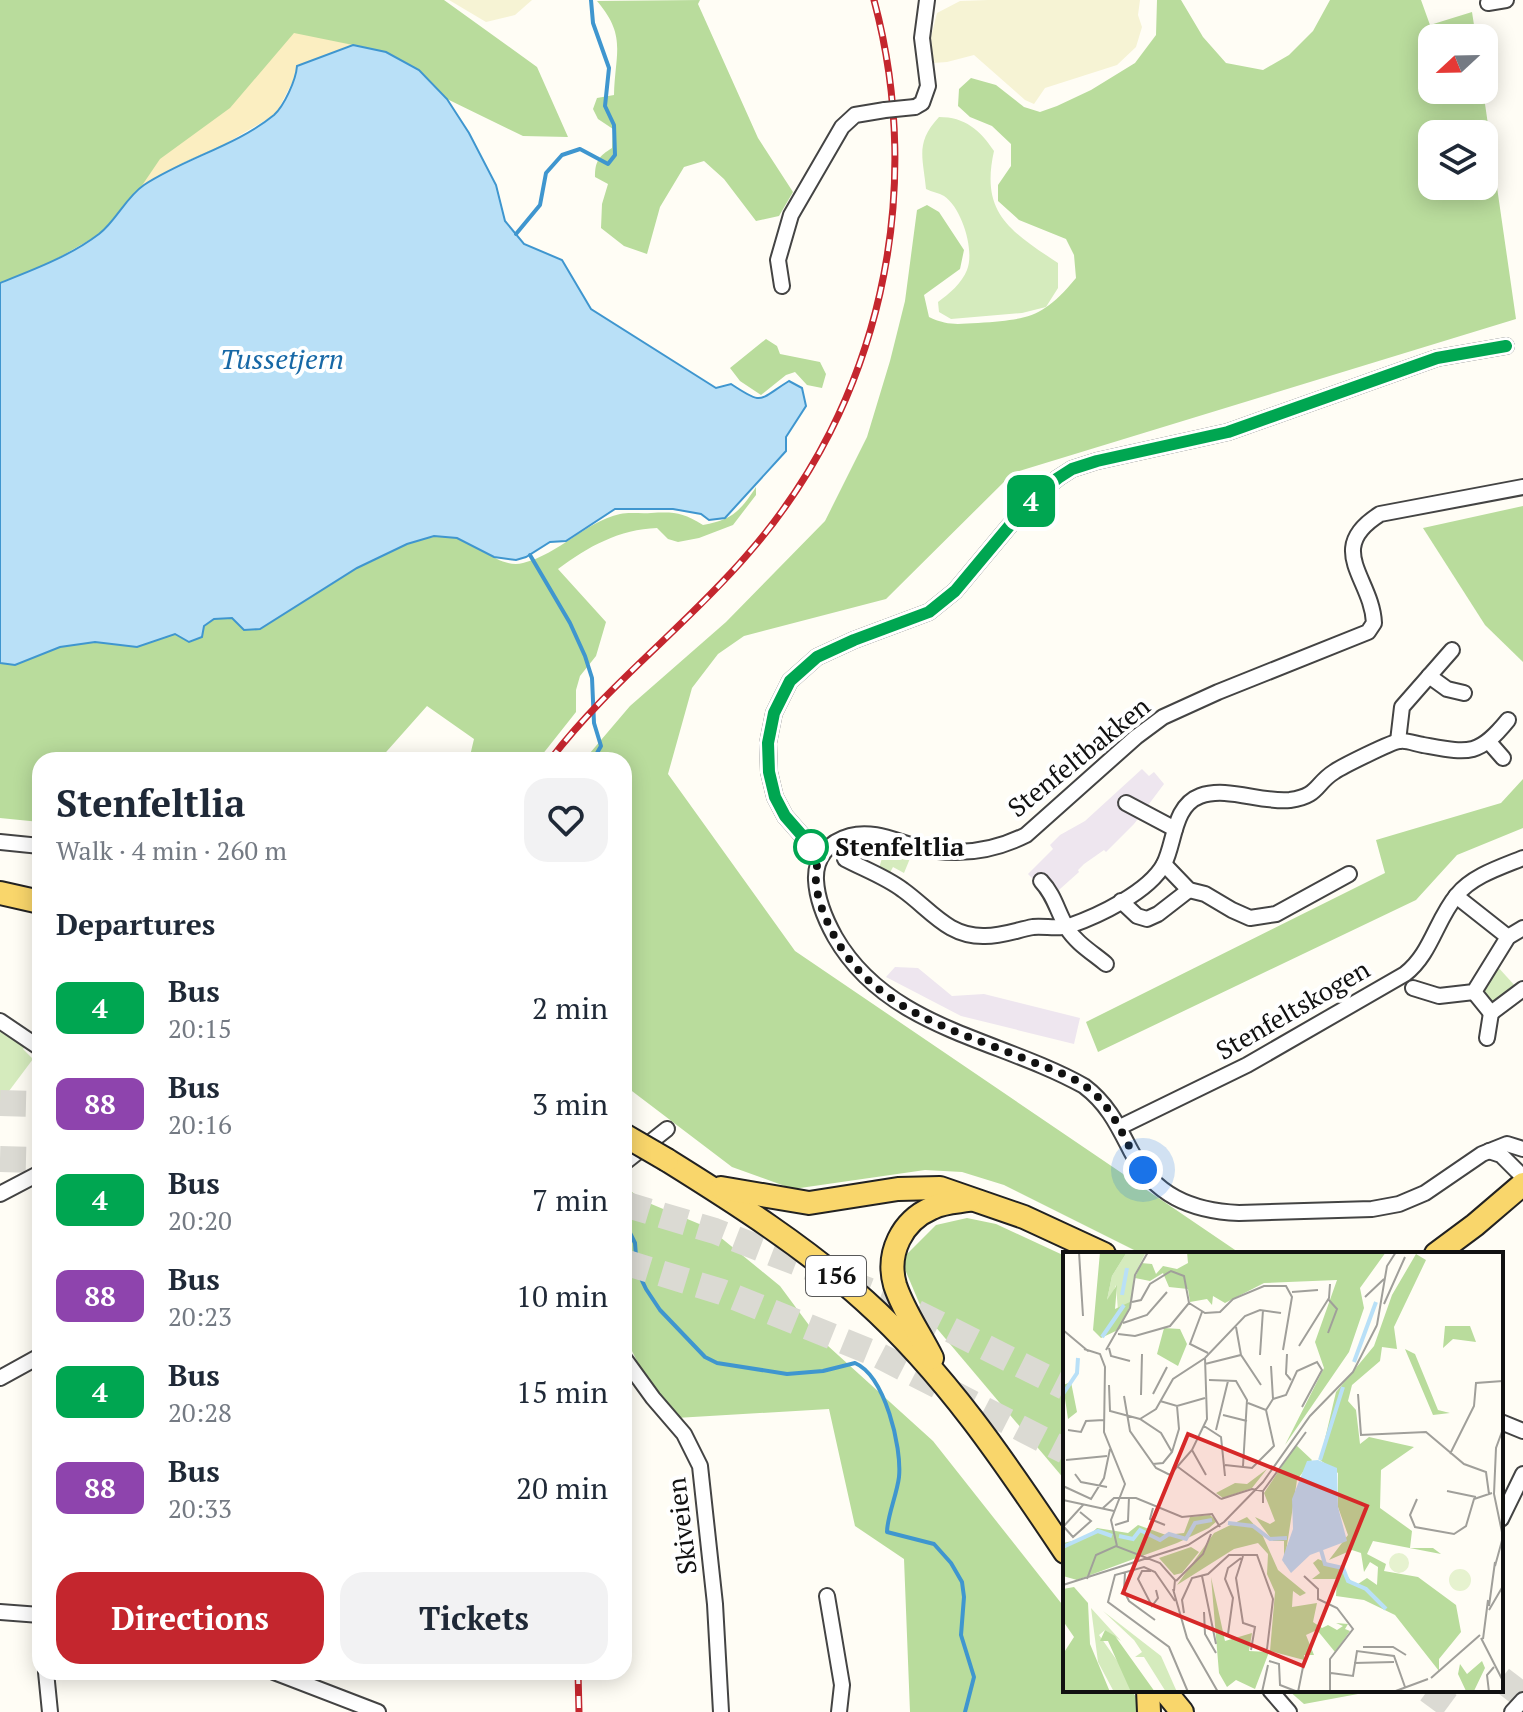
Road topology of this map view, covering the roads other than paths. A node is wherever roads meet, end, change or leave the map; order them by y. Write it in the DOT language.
graph roads {
  1 [pos="927,0"];
  2 [pos="1506,0"];
  3 [pos="1488,3"];
  4 [pos="782,286"];
  5 [pos="1506,346"];
  6 [pos="1523,487"];
  7 [pos="1452,650"];
  8 [pos="1429,676"];
  9 [pos="1464,693"];
  10 [pos="1508,720"];
  11 [pos="1398,741"];
  12 [pos="1489,742"];
  13 [pos="1503,758"];
  14 [pos="1126,803"];
  15 [pos="1175,829"];
  16 [pos="0,842"];
  17 [pos="32,845"];
  18 [pos="820,856"];
  19 [pos="1523,858"];
  20 [pos="845,859"];
  21 [pos="1164,864"];
  22 [pos="1349,874"];
  23 [pos="1041,881"];
  24 [pos="1189,890"];
  25 [pos="0,893"];
  26 [pos="1456,896"];
  27 [pos="32,900"];
  28 [pos="1121,901"];
  29 [pos="1066,927"];
  30 [pos="1523,928"];
  31 [pos="1508,937"];
  32 [pos="1106,964"];
  33 [pos="1413,988"];
  34 [pos="1523,989"];
  35 [pos="1474,992"];
  36 [pos="1491,1013"];
  37 [pos="0,1021"];
  38 [pos="1487,1038"];
  39 [pos="32,1043"];
  40 [pos="1120,1127"];
  41 [pos="667,1129"];
  42 [pos="632,1140"];
  43 [pos="1523,1149"];
  44 [pos="1489,1151"];
  45 [pos="632,1157"];
  46 [pos="32,1177"];
  47 [pos="1523,1177"];
  48 [pos="1523,1184"];
  49 [pos="708,1185"];
  50 [pos="0,1194"];
  51 [pos="975,1199"];
  52 [pos="1100,1252"];
  53 [pos="1439,1252"];
  54 [pos="32,1360"];
  55 [pos="632,1369"];
  56 [pos="0,1378"];
  57 [pos="948,1387"];
  58 [pos="1503,1423"];
  59 [pos="1523,1431"];
  60 [pos="1523,1474"];
  61 [pos="1503,1515"];
  62 [pos="1063,1549"];
  63 [pos="827,1596"];
  64 [pos="0,1612"];
  65 [pos="32,1614"];
  66 [pos="47,1680"];
  67 [pos="313,1680"];
  68 [pos="1148,1692"];
  69 [pos="1166,1692"];
  70 [pos="1272,1692"];
  71 [pos="1523,1700"];
  72 [pos="50,1712"];
  73 [pos="378,1712"];
  74 [pos="721,1712"];
  75 [pos="839,1712"];
  76 [pos="1149,1712"];
  77 [pos="1182,1712"];
  78 [pos="1289,1712"];
  79 [pos="1512,1712"];
  1 -- 4 [label="street, bridge"];
  2 -- 3 [label="street"];
  5 -- 18 [label="street"];
  6 -- 18 [label="street, Stenfeltbakken"];
  7 -- 8 [label="street"];
  8 -- 9 [label="street"];
  8 -- 11 [label="street"];
  10 -- 12 [label="street"];
  11 -- 12 [label="street"];
  11 -- 15 [label="street"];
  12 -- 13 [label="street"];
  14 -- 15 [label="street"];
  15 -- 21 [label="street"];
  16 -- 17 [label="street"];
  18 -- 40 [label="street"];
  19 -- 26 [label="street, Stenfeltskogen"];
  20 -- 29 [label="street"];
  21 -- 24 [label="street"];
  21 -- 28 [label="street"];
  22 -- 24 [label="street"];
  23 -- 29 [label="street"];
  24 -- 28 [label="street"];
  25 -- 27 [label="main road"];
  26 -- 31 [label="street"];
  26 -- 40 [label="street, Stenfeltskogen"];
  28 -- 29 [label="street"];
  29 -- 32 [label="street"];
  30 -- 31 [label="street"];
  31 -- 35 [label="street"];
  33 -- 35 [label="street, Stenfeltskogen"];
  34 -- 36 [label="street"];
  35 -- 36 [label="street"];
  36 -- 38 [label="street"];
  37 -- 39 [label="street"];
  40 -- 44 [label="street"];
  41 -- 45 [label="street"];
  42 -- 49 [label="main road, 156, bridge"];
  43 -- 44 [label="street"];
  44 -- 47 [label="street"];
  46 -- 50 [label="street"];
  48 -- 53 [label="main road"];
  49 -- 51 [label="main road, 156"];
  49 -- 57 [label="main road, 156"];
  51 -- 52 [label="main road, 156"];
  51 -- 57 [label="main road, 156"];
  54 -- 56 [label="street"];
  55 -- 74 [label="street, Skiveien"];
  57 -- 62 [label="main road, 156"];
  58 -- 59 [label="street"];
  60 -- 61 [label="street"];
  63 -- 75 [label="street"];
  64 -- 65 [label="street"];
  66 -- 72 [label="street"];
  67 -- 73 [label="street"];
  68 -- 76 [label="main road"];
  69 -- 77 [label="main road"];
  70 -- 78 [label="street"];
  71 -- 79 [label="street"];
}
